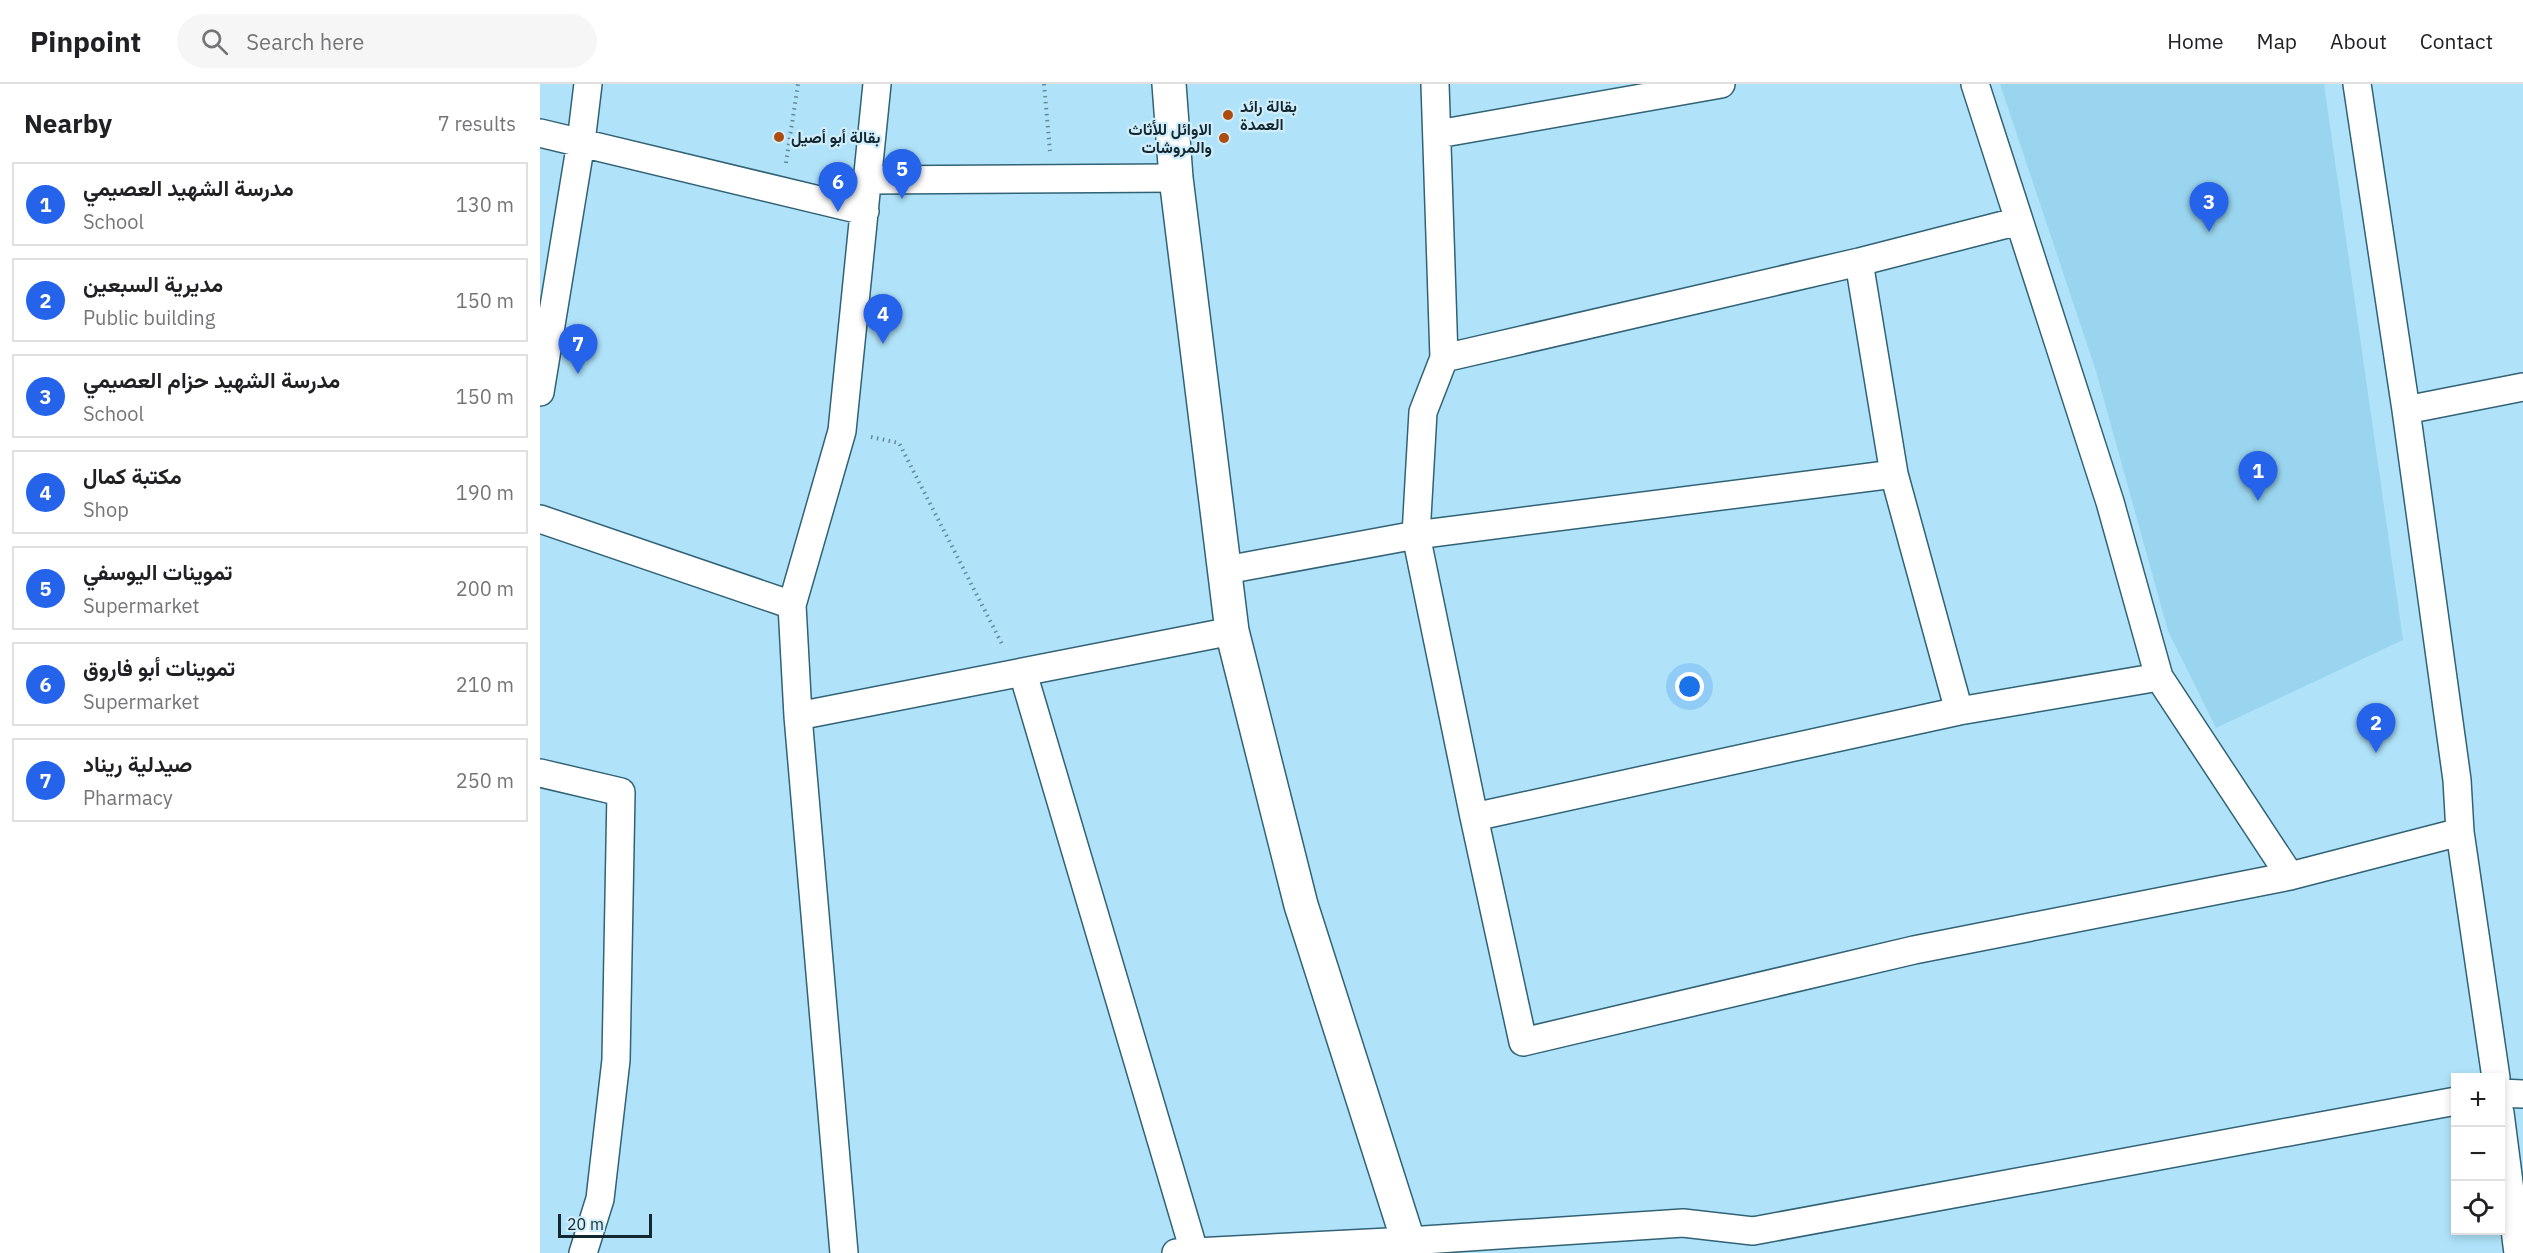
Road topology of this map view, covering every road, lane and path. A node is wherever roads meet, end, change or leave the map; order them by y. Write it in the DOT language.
graph roads {
  1 [pos="588,84"];
  2 [pos="798,84"];
  3 [pos="877,84"];
  4 [pos="1044,84"];
  5 [pos="1169,84"];
  6 [pos="1435,84"];
  7 [pos="1721,84"];
  8 [pos="1975,84"];
  9 [pos="2357,84"];
  10 [pos="540,133"];
  11 [pos="1438,134"];
  12 [pos="581,142"];
  13 [pos="1052,178"];
  14 [pos="1176,178"];
  15 [pos="868,180"];
  16 [pos="782,191"];
  17 [pos="865,211"];
  18 [pos="2019,221"];
  19 [pos="1859,262"];
  20 [pos="1444,358"];
  21 [pos="2523,387"];
  22 [pos="540,392"];
  23 [pos="2406,410"];
  24 [pos="842,431"];
  25 [pos="1894,474"];
  26 [pos="540,519"];
  27 [pos="1416,535"];
  28 [pos="1226,570"];
  29 [pos="792,605"];
  30 [pos="1232,631"];
  31 [pos="1023,673"];
  32 [pos="2159,677"];
  33 [pos="1959,711"];
  34 [pos="798,716"];
  35 [pos="540,773"];
  36 [pos="1474,817"];
  37 [pos="2460,832"];
  38 [pos="2290,876"];
  39 [pos="2495,1073"];
  40 [pos="2505,1093"];
  41 [pos="2523,1094"];
  42 [pos="2451,1102"];
  43 [pos="2502,1127"];
  44 [pos="1755,1242"];
  45 [pos="1410,1247"];
  46 [pos="1185,1252"];
  47 [pos="583,1253"];
  48 [pos="843,1253"];
  49 [pos="2518,1253"];
  1 -- 12 [label="street"];
  2 -- 16 [label="path"];
  3 -- 15 [label="street"];
  4 -- 13 [label="path"];
  5 -- 14 [label="street"];
  6 -- 11 [label="street"];
  7 -- 11 [label="street"];
  8 -- 18 [label="street"];
  9 -- 23 [label="street"];
  10 -- 12 [label="street"];
  11 -- 20 [label="street"];
  12 -- 16 [label="street"];
  12 -- 22 [label="street"];
  13 -- 14 [label="street"];
  13 -- 15 [label="street"];
  14 -- 28 [label="street"];
  15 -- 17 [label="street"];
  16 -- 17 [label="street"];
  17 -- 24 [label="street"];
  18 -- 19 [label="street"];
  18 -- 32 [label="street"];
  19 -- 20 [label="street"];
  19 -- 25 [label="street"];
  20 -- 27 [label="street"];
  21 -- 23 [label="street"];
  23 -- 37 [label="street"];
  24 -- 29 [label="street"];
  24 -- 31 [label="path"];
  25 -- 27 [label="street"];
  25 -- 33 [label="street"];
  26 -- 29 [label="street"];
  27 -- 28 [label="street"];
  27 -- 36 [label="street"];
  28 -- 30 [label="street"];
  29 -- 34 [label="street"];
  30 -- 31 [label="street"];
  30 -- 45 [label="street"];
  31 -- 34 [label="street"];
  31 -- 46 [label="street"];
  32 -- 33 [label="street"];
  32 -- 38 [label="street"];
  33 -- 36 [label="street"];
  34 -- 48 [label="street"];
  35 -- 47 [label="street"];
  36 -- 38 [label="street"];
  37 -- 38 [label="street"];
  37 -- 39 [label="street"];
  40 -- 41 [label="street"];
  42 -- 44 [label="street"];
  43 -- 49 [label="street"];
  44 -- 45 [label="street"];
  45 -- 46 [label="street"];
}
